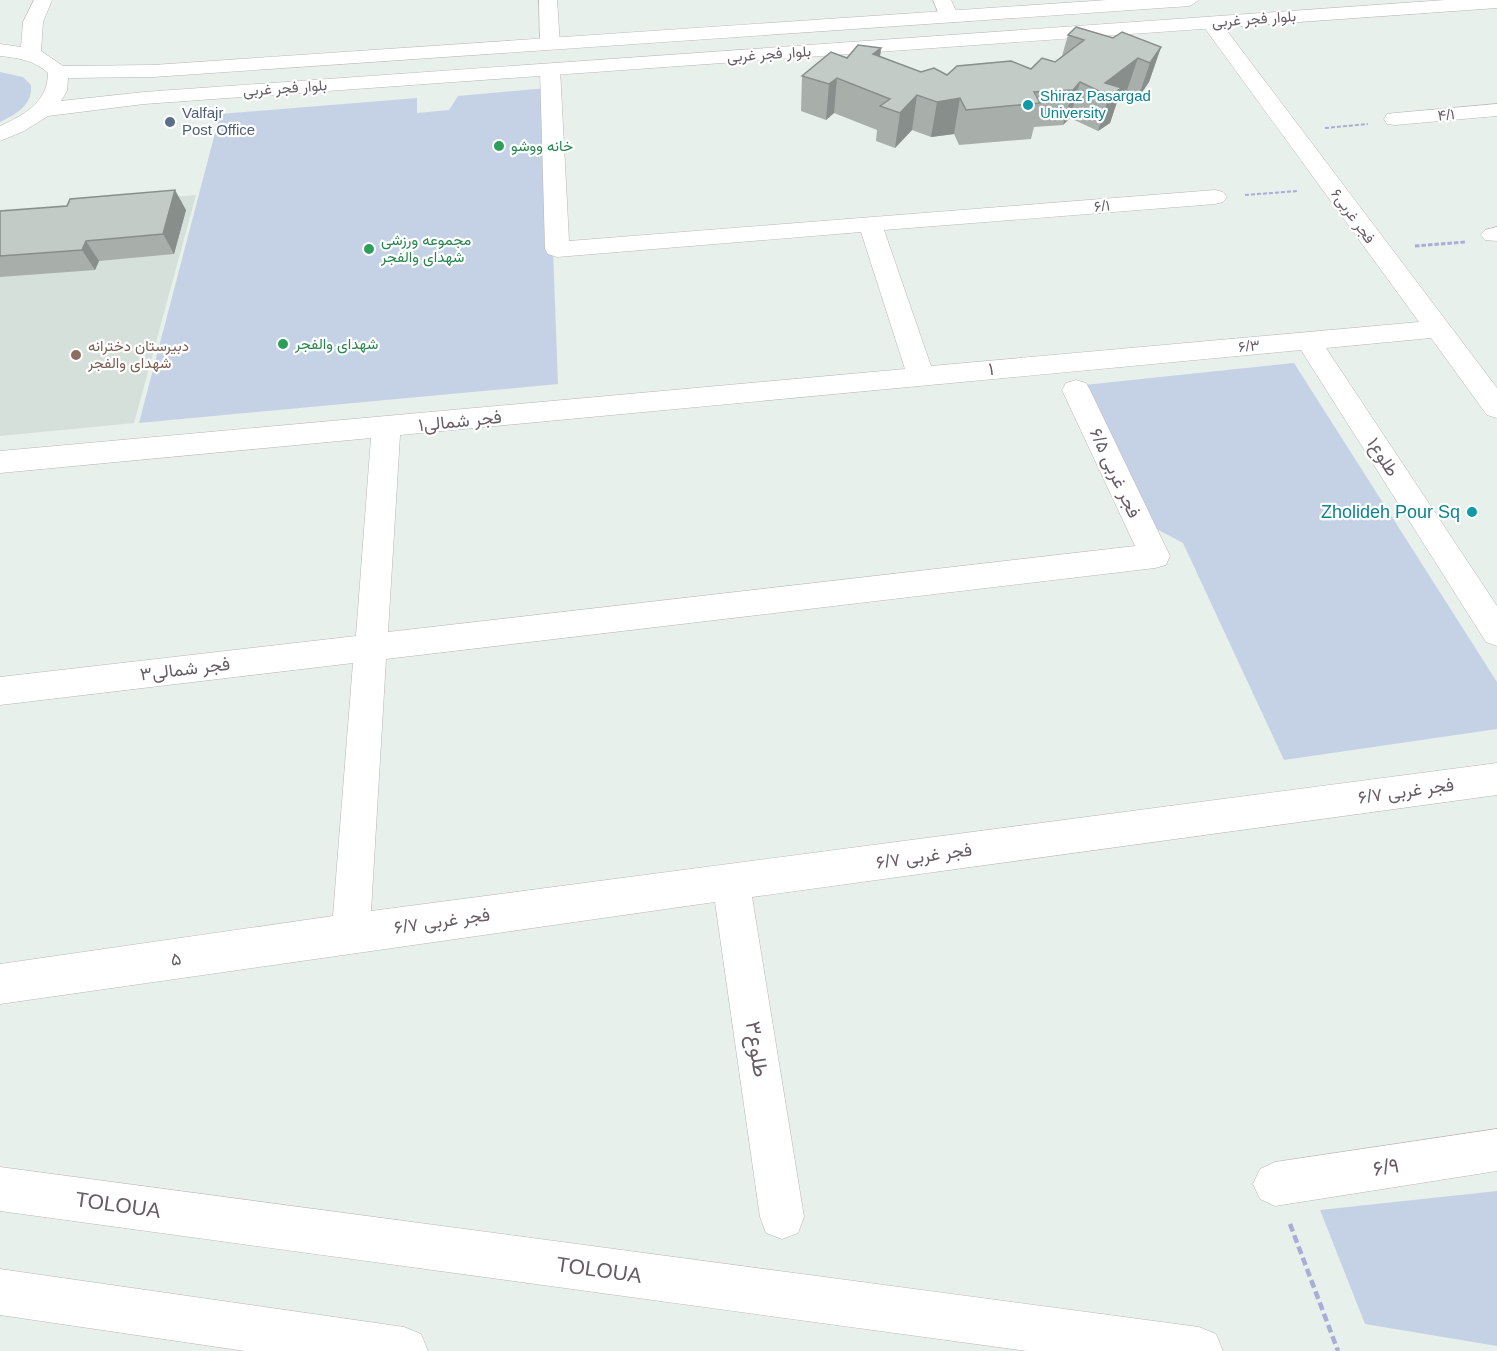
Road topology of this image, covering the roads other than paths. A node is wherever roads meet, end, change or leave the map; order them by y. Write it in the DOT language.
graph roads {
  1 [pos="43,0"];
  2 [pos="548,0"];
  3 [pos="1190,0"];
  4 [pos="1497,2"];
  5 [pos="946,8"];
  6 [pos="1211,22"];
  7 [pos="31,28"];
  8 [pos="738,31"];
  9 [pos="0,34"];
  10 [pos="550,44"];
  11 [pos="0,50"];
  12 [pos="31,53"];
  13 [pos="744,56"];
  14 [pos="550,69"];
  15 [pos="153,71"];
  16 [pos="58,72"];
  17 [pos="144,98"];
  18 [pos="42,110"];
  19 [pos="1497,110"];
  20 [pos="1395,119"];
  21 [pos="0,134"];
  22 [pos="1215,197"];
  23 [pos="870,225"];
  24 [pos="1436,329"];
  25 [pos="1308,341"];
  26 [pos="1062,363"];
  27 [pos="921,376"];
  28 [pos="1076,390"];
  29 [pos="1497,408"];
  30 [pos="386,428"];
  31 [pos="0,462"];
  32 [pos="1155,556"];
  33 [pos="1495,627"];
  34 [pos="370,648"];
  35 [pos="0,691"];
  36 [pos="1497,779"];
  37 [pos="731,882"];
  38 [pos="351,933"];
  39 [pos="0,984"];
  40 [pos="1497,1150"];
  41 [pos="1275,1184"];
  42 [pos="0,1189"];
  43 [pos="782,1217"];
  44 [pos="0,1292"];
  45 [pos="405,1351"];
  46 [pos="1199,1351"];
  1 -- 7 [label="street"];
  2 -- 10 [label="street"];
  3 -- 5 [label="street, بلوار فجر غربی"];
  4 -- 6 [label="street, بلوار فجر غربی"];
  5 -- 8 [label="street, بلوار فجر غربی"];
  6 -- 13 [label="street, بلوار فجر غربی"];
  6 -- 24 [label="street, فجر غربی۶"];
  7 -- 9 [label="street"];
  7 -- 12 [label="street"];
  8 -- 10 [label="street, بلوار فجر غربی"];
  8 -- 13 [label="street"];
  10 -- 15 [label="street, بلوار فجر غربی"];
  11 -- 12 [label="street"];
  12 -- 16 [label="street"];
  13 -- 14 [label="street, بلوار فجر غربی"];
  14 -- 17 [label="street, بلوار فجر غربی"];
  14 -- 23 [label="street, ۶/۱"];
  15 -- 16 [label="street, بلوار فجر غربی"];
  15 -- 17 [label="street"];
  16 -- 18 [label="street"];
  17 -- 18 [label="street, بلوار فجر غربی"];
  18 -- 21 [label="street"];
  19 -- 20 [label="street, ۴/۱"];
  22 -- 23 [label="street, ۶/۱"];
  23 -- 27 [label="street"];
  24 -- 25 [label="street, ۶/۳"];
  24 -- 29 [label="street, فجر غربی۶"];
  25 -- 26 [label="street, ۶/۳"];
  25 -- 33 [label="street, طلوع۱"];
  26 -- 27 [label="street, ۱"];
  27 -- 30 [label="street, فجر شمالی۱"];
  28 -- 32 [label="street, ۶/۵ فجر غربی"];
  30 -- 31 [label="street, فجر شمالی۱"];
  30 -- 34 [label="street"];
  32 -- 34 [label="street, فجر شمالی۳"];
  34 -- 35 [label="street, فجر شمالی۳"];
  34 -- 38 [label="street"];
  36 -- 37 [label="street, ۶/۷ فجر غربی"];
  37 -- 38 [label="street, ۶/۷ فجر غربی"];
  37 -- 43 [label="street, طلوع۳"];
  38 -- 39 [label="street, ۵"];
  40 -- 41 [label="street, ۶/۹"];
  42 -- 46 [label="street, TOLOUA"];
  44 -- 45 [label="street"];
}
